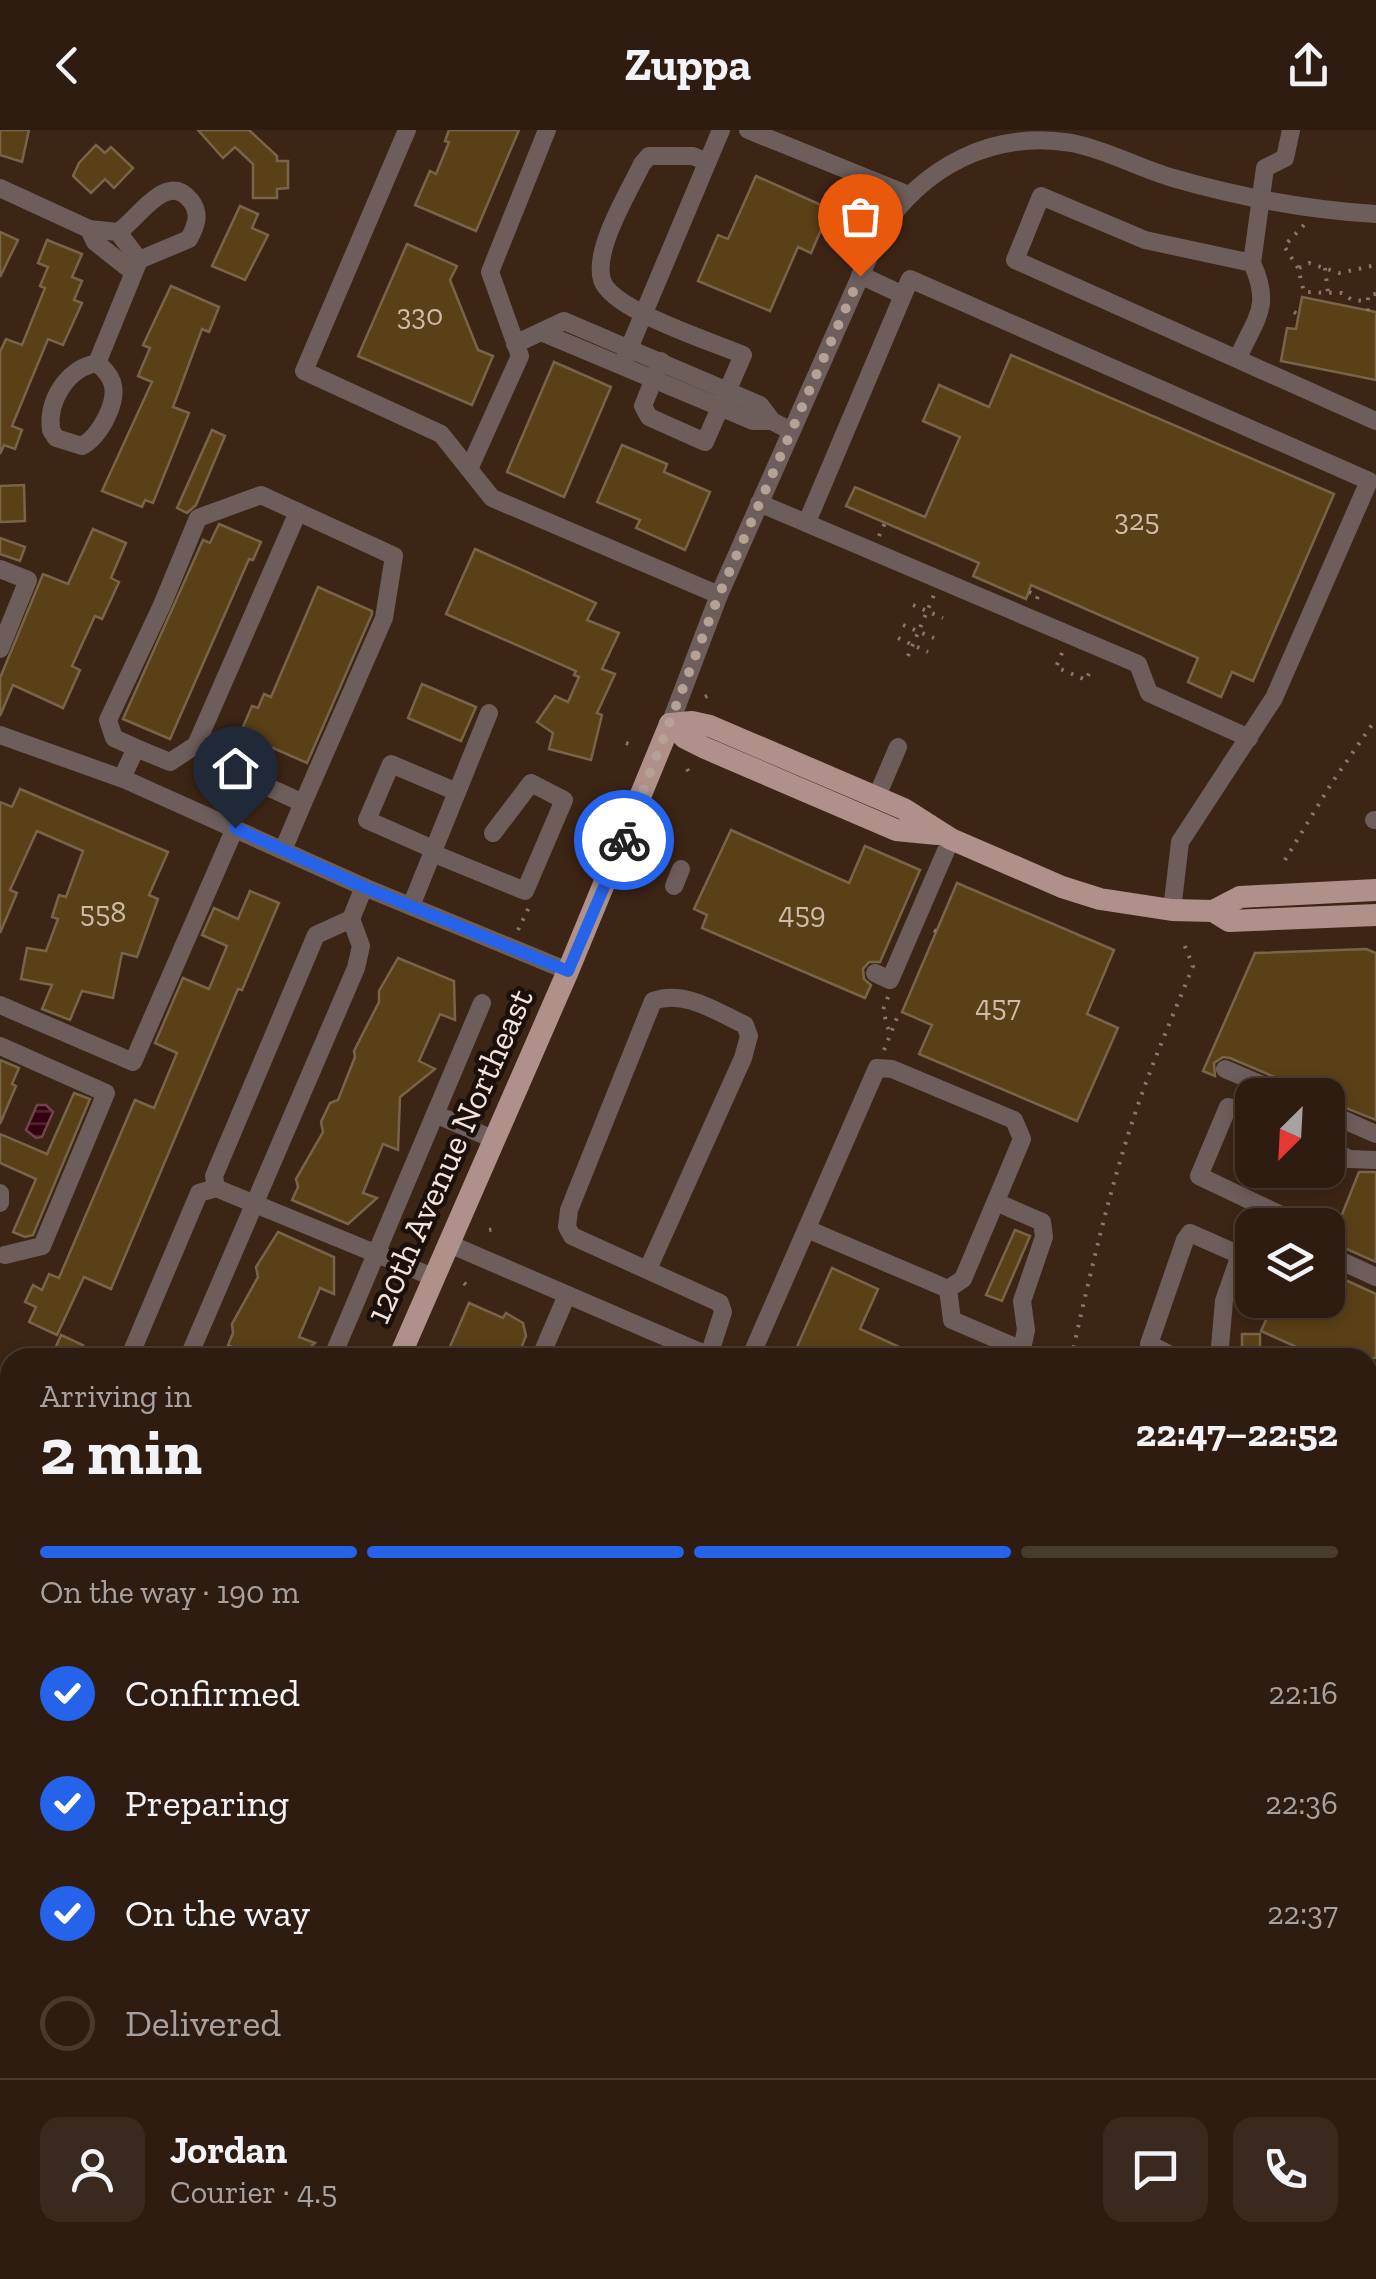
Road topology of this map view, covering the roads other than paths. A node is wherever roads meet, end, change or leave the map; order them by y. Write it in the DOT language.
graph roads {
  1 [pos="406,130"];
  2 [pos="547,130"];
  3 [pos="721,130"];
  4 [pos="748,130"];
  5 [pos="1291,130"];
  6 [pos="982,138"];
  7 [pos="707,162"];
  8 [pos="0,188"];
  9 [pos="909,195"];
  10 [pos="1263,200"];
  11 [pos="1376,214"];
  12 [pos="89,229"];
  13 [pos="118,232"];
  14 [pos="1252,263"];
  15 [pos="136,266"];
  16 [pos="860,276"];
  17 [pos="903,295"];
  18 [pos="644,312"];
  19 [pos="541,332"];
  20 [pos="516,344"];
  21 [pos="629,347"];
  22 [pos="1238,358"];
  23 [pos="97,362"];
  24 [pos="622,365"];
  25 [pos="658,370"];
  26 [pos="724,399"];
  27 [pos="1376,422"];
  28 [pos="791,431"];
  29 [pos="470,470"];
  30 [pos="759,503"];
  31 [pos="298,512"];
  32 [pos="808,522"];
  33 [pos="0,568"];
  34 [pos="719,595"];
  35 [pos="0,648"];
  36 [pos="490,713"];
  37 [pos="670,724"];
  38 [pos="0,736"];
  39 [pos="1249,738"];
  40 [pos="898,747"];
  41 [pos="136,748"];
  42 [pos="122,778"];
  43 [pos="270,788"];
  44 [pos="456,792"];
  45 [pos="877,796"];
  46 [pos="303,803"];
  47 [pos="235,828"];
  48 [pos="493,833"];
  49 [pos="946,836"];
  50 [pos="283,850"];
  51 [pos="433,851"];
  52 [pos="364,887"];
  53 [pos="1376,890"];
  54 [pos="411,906"];
  55 [pos="1172,910"];
  56 [pos="1213,911"];
  57 [pos="1376,915"];
  58 [pos="350,919"];
  59 [pos="568,971"];
  60 [pos="875,974"];
  61 [pos="482,1003"];
  62 [pos="0,1005"];
  63 [pos="0,1046"];
  64 [pos="1225,1068"];
  65 [pos="1248,1078"];
  66 [pos="1235,1110"];
  67 [pos="435,1114"];
  68 [pos="1345,1120"];
  69 [pos="1376,1134"];
  70 [pos="493,1139"];
  71 [pos="1345,1156"];
  72 [pos="1376,1160"];
  73 [pos="216,1188"];
  74 [pos="0,1193"];
  75 [pos="996,1202"];
  76 [pos="0,1203"];
  77 [pos="254,1203"];
  78 [pos="1266,1208"];
  79 [pos="806,1229"];
  80 [pos="448,1243"];
  81 [pos="1235,1253"];
  82 [pos="375,1254"];
  83 [pos="2,1256"];
  84 [pos="1345,1263"];
  85 [pos="648,1269"];
  86 [pos="433,1277"];
  87 [pos="1376,1277"];
  88 [pos="1235,1280"];
  89 [pos="948,1289"];
  90 [pos="567,1295"];
  91 [pos="134,1348"];
  92 [pos="192,1348"];
  93 [pos="336,1348"];
  94 [pos="403,1348"];
  95 [pos="544,1348"];
  96 [pos="693,1348"];
  97 [pos="714,1348"];
  98 [pos="754,1348"];
  99 [pos="1009,1348"];
  100 [pos="1022,1348"];
  101 [pos="1157,1348"];
  102 [pos="1220,1348"];
  1 -- 29 [label="street"];
  2 -- 20 [label="street"];
  3 -- 7 [label="street"];
  4 -- 9 [label="street"];
  5 -- 10 [label="street"];
  6 -- 9 [label="street, 120th Avenue Northeast"];
  6 -- 10 [label="street, 120th Avenue Northeast"];
  7 -- 18 [label="street"];
  7 -- 18 [label="street"];
  8 -- 12 [label="street"];
  9 -- 16 [label="street, 120th Avenue Northeast"];
  10 -- 11 [label="street, 120th Avenue Northeast"];
  10 -- 14 [label="street"];
  12 -- 13 [label="street"];
  12 -- 15 [label="street"];
  13 -- 15 [label="street"];
  13 -- 15 [label="street"];
  14 -- 22 [label="street"];
  14 -- 22 [label="street"];
  15 -- 23 [label="street"];
  16 -- 17 [label="street"];
  16 -- 28 [label="street, 120th Avenue Northeast"];
  17 -- 32 [label="street"];
  17 -- 39 [label="street"];
  18 -- 21 [label="street"];
  18 -- 26 [label="street"];
  19 -- 20 [label="street"];
  19 -- 21 [label="street"];
  19 -- 24 [label="street"];
  20 -- 29 [label="street"];
  21 -- 24 [label="street"];
  21 -- 25 [label="street"];
  22 -- 27 [label="street"];
  23 -- 23 [label="street"];
  24 -- 25 [label="street"];
  25 -- 26 [label="street"];
  25 -- 26 [label="street"];
  26 -- 28 [label="street"];
  28 -- 30 [label="street, 120th Avenue Northeast"];
  29 -- 34 [label="street"];
  30 -- 32 [label="street"];
  30 -- 34 [label="street, 120th Avenue Northeast"];
  31 -- 41 [label="street"];
  31 -- 41 [label="street"];
  31 -- 46 [label="street"];
  32 -- 39 [label="street"];
  33 -- 35 [label="street"];
  34 -- 37 [label="street, 120th Avenue Northeast"];
  36 -- 44 [label="street"];
  37 -- 45 [label="main road"];
  37 -- 49 [label="main road"];
  37 -- 59 [label="main road, 120th Avenue Northeast"];
  38 -- 42 [label="street"];
  39 -- 55 [label="street"];
  40 -- 45 [label="street"];
  41 -- 42 [label="street"];
  42 -- 47 [label="street"];
  43 -- 46 [label="street"];
  44 -- 51 [label="street"];
  44 -- 51 [label="street"];
  45 -- 49 [label="main road"];
  46 -- 50 [label="street"];
  47 -- 50 [label="street"];
  47 -- 62 [label="street"];
  48 -- 51 [label="street"];
  49 -- 55 [label="main road"];
  49 -- 60 [label="street"];
  50 -- 52 [label="street"];
  51 -- 54 [label="street"];
  52 -- 54 [label="street"];
  52 -- 58 [label="street"];
  53 -- 56 [label="main road"];
  54 -- 59 [label="street"];
  55 -- 56 [label="main road"];
  56 -- 57 [label="main road"];
  58 -- 73 [label="street"];
  58 -- 77 [label="street"];
  59 -- 70 [label="main road, 120th Avenue Northeast"];
  61 -- 67 [label="street"];
  63 -- 83 [label="street"];
  64 -- 65 [label="street"];
  66 -- 78 [label="street"];
  67 -- 70 [label="street"];
  67 -- 82 [label="street"];
  68 -- 69 [label="street"];
  70 -- 80 [label="main road, 120th Avenue Northeast"];
  71 -- 72 [label="street"];
  73 -- 77 [label="street"];
  73 -- 91 [label="street"];
  74 -- 76 [label="street"];
  75 -- 79 [label="street"];
  75 -- 89 [label="street"];
  75 -- 100 [label="street"];
  77 -- 82 [label="street"];
  77 -- 92 [label="street"];
  79 -- 89 [label="street"];
  79 -- 98 [label="street"];
  80 -- 86 [label="main road, 120th Avenue Northeast"];
  80 -- 90 [label="street"];
  81 -- 101 [label="street"];
  82 -- 86 [label="street"];
  82 -- 93 [label="street"];
  84 -- 87 [label="street"];
  85 -- 85 [label="street"];
  85 -- 97 [label="street"];
  86 -- 94 [label="main road, 120th Avenue Northeast"];
  88 -- 102 [label="street"];
  89 -- 99 [label="street"];
  90 -- 95 [label="street"];
  90 -- 96 [label="street"];
}
